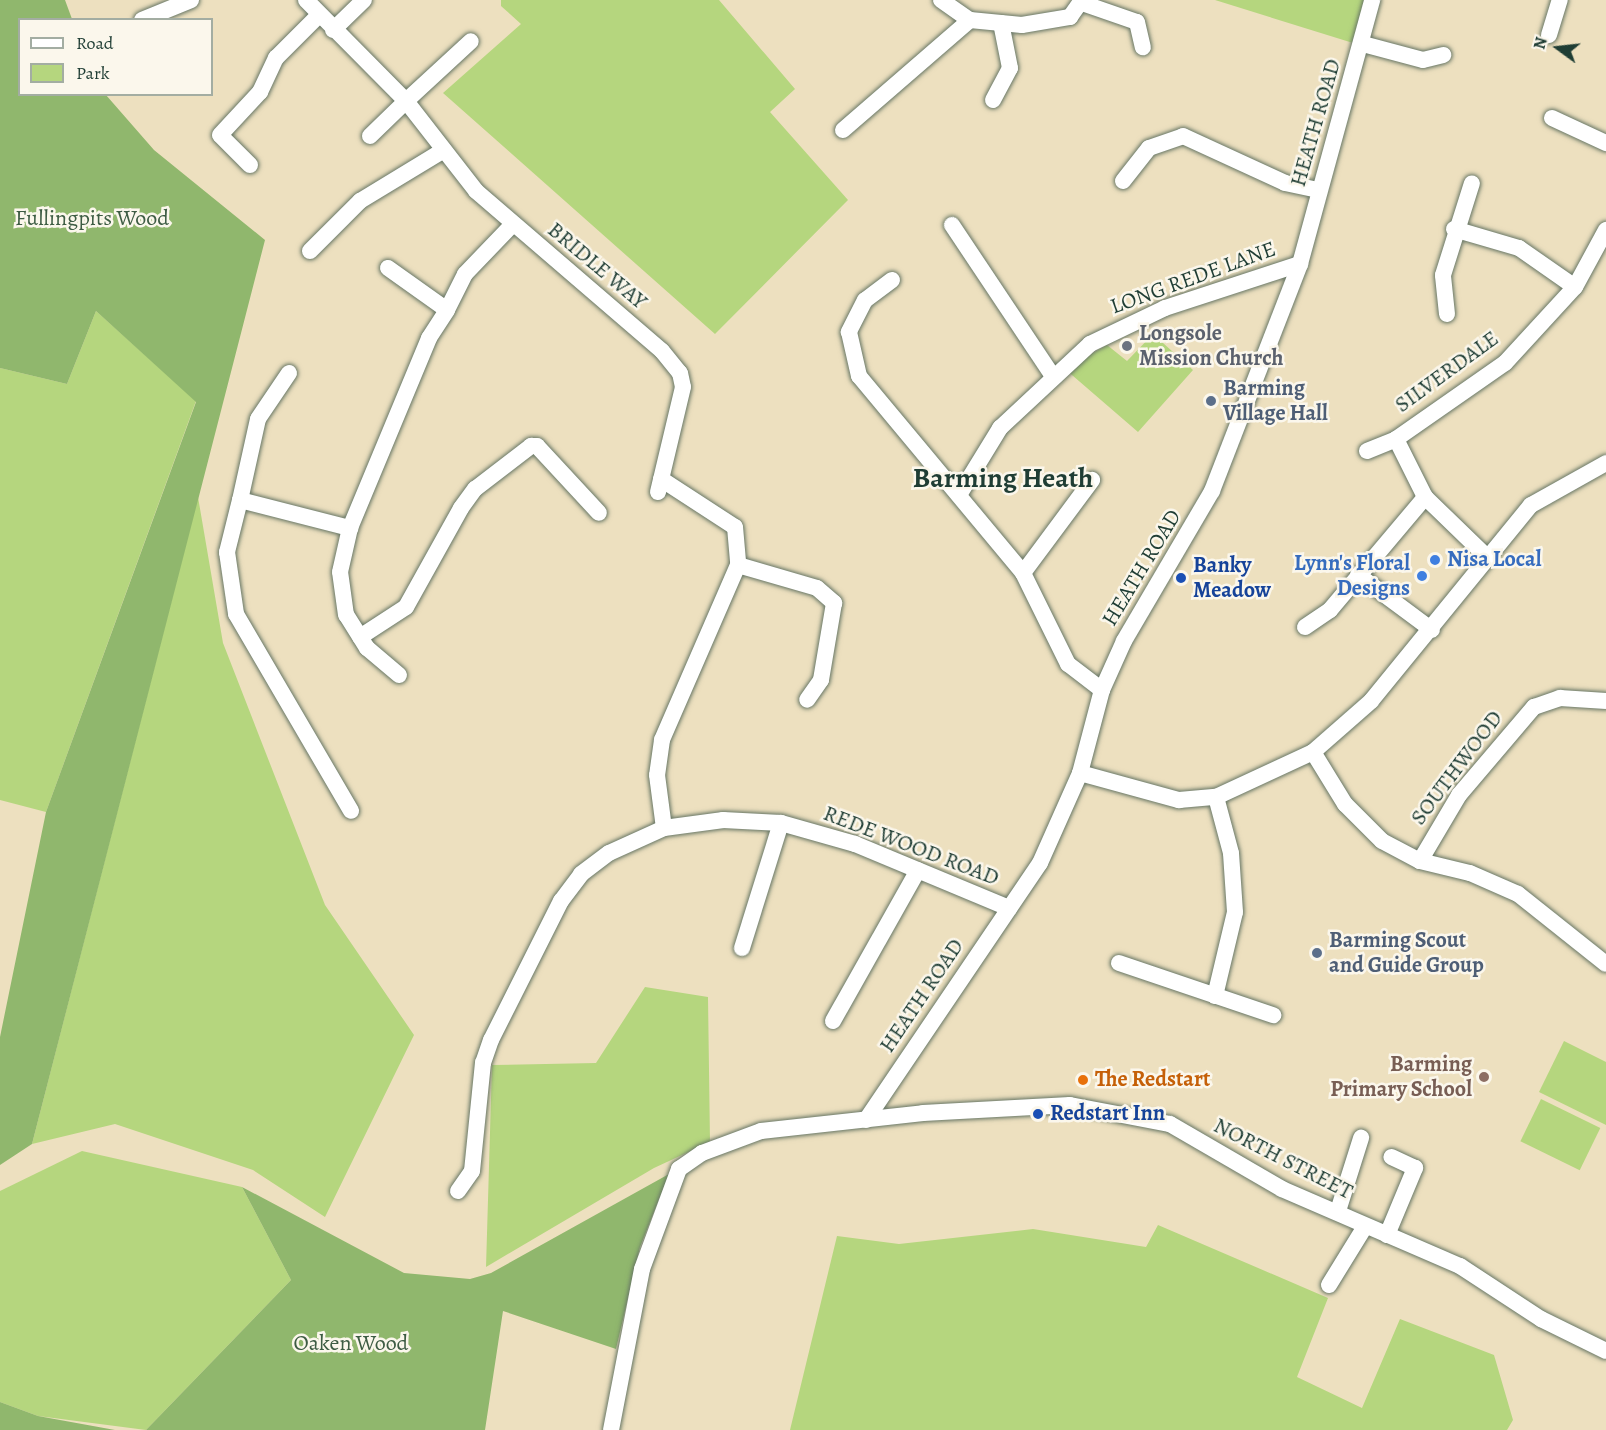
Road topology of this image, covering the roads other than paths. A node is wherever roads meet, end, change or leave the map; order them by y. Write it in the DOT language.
graph roads {
  1 [pos="191,0"];
  2 [pos="306,0"];
  3 [pos="364,0"];
  4 [pos="941,0"];
  5 [pos="1372,0"];
  6 [pos="1560,0"];
  7 [pos="1082,1"];
  8 [pos="318,16"];
  9 [pos="148,18"];
  10 [pos="970,20"];
  11 [pos="1001,23"];
  12 [pos="333,30"];
  13 [pos="1549,35"];
  14 [pos="471,41"];
  15 [pos="1363,44"];
  16 [pos="1143,47"];
  17 [pos="1443,55"];
  18 [pos="404,99"];
  19 [pos="993,100"];
  20 [pos="1552,118"];
  21 [pos="843,130"];
  22 [pos="370,136"];
  23 [pos="1606,143"];
  24 [pos="444,150"];
  25 [pos="250,165"];
  26 [pos="1124,181"];
  27 [pos="1472,183"];
  28 [pos="1320,190"];
  29 [pos="513,224"];
  30 [pos="952,225"];
  31 [pos="1455,229"];
  32 [pos="1606,230"];
  33 [pos="310,251"];
  34 [pos="1300,264"];
  35 [pos="388,268"];
  36 [pos="892,280"];
  37 [pos="1575,287"];
  38 [pos="447,310"];
  39 [pos="1447,314"];
  40 [pos="288,373"];
  41 [pos="1052,375"];
  42 [pos="1396,440"];
  43 [pos="1368,451"];
  44 [pos="1605,466"];
  45 [pos="1092,480"];
  46 [pos="960,495"];
  47 [pos="1425,497"];
  48 [pos="240,500"];
  49 [pos="599,513"];
  50 [pos="350,528"];
  51 [pos="1487,557"];
  52 [pos="738,566"];
  53 [pos="1023,573"];
  54 [pos="1358,575"];
  55 [pos="1305,627"];
  56 [pos="1432,630"];
  57 [pos="360,637"];
  58 [pos="399,675"];
  59 [pos="1102,690"];
  60 [pos="807,699"];
  61 [pos="1606,701"];
  62 [pos="1313,752"];
  63 [pos="1080,773"];
  64 [pos="1216,797"];
  65 [pos="351,811"];
  66 [pos="781,823"];
  67 [pos="664,828"];
  68 [pos="1420,861"];
  69 [pos="918,870"];
  70 [pos="1009,908"];
  71 [pos="742,948"];
  72 [pos="1119,963"];
  73 [pos="1606,964"];
  74 [pos="1215,996"];
  75 [pos="1277,1016"];
  76 [pos="833,1022"];
  77 [pos="866,1120"];
  78 [pos="1361,1138"];
  79 [pos="1391,1157"];
  80 [pos="458,1191"];
  81 [pos="1338,1211"];
  82 [pos="1364,1228"];
  83 [pos="1387,1235"];
  84 [pos="1329,1285"];
  85 [pos="1606,1351"];
  86 [pos="611,1430"];
  1 -- 9 [label="street"];
  2 -- 8 [label="street, BRIDLE WAY"];
  3 -- 12 [label="street"];
  4 -- 10 [label="street"];
  5 -- 15 [label="street, HEATH ROAD"];
  6 -- 13 [label="street"];
  7 -- 11 [label="street"];
  7 -- 16 [label="street"];
  8 -- 12 [label="street, BRIDLE WAY"];
  8 -- 25 [label="street"];
  10 -- 11 [label="street"];
  10 -- 21 [label="street"];
  11 -- 19 [label="street"];
  12 -- 18 [label="street, BRIDLE WAY"];
  14 -- 18 [label="street"];
  15 -- 17 [label="street"];
  15 -- 28 [label="street, HEATH ROAD"];
  18 -- 22 [label="street"];
  18 -- 24 [label="street, BRIDLE WAY"];
  20 -- 23 [label="street"];
  24 -- 29 [label="street, BRIDLE WAY"];
  24 -- 33 [label="street"];
  26 -- 28 [label="street"];
  27 -- 31 [label="street"];
  28 -- 34 [label="street, HEATH ROAD"];
  29 -- 38 [label="street"];
  29 -- 52 [label="street, BRIDLE WAY"];
  30 -- 41 [label="street"];
  31 -- 37 [label="street"];
  31 -- 39 [label="street"];
  32 -- 37 [label="street, SILVERDALE"];
  34 -- 41 [label="street, LONG REDE LANE"];
  34 -- 59 [label="street, HEATH ROAD"];
  35 -- 38 [label="street"];
  36 -- 46 [label="street"];
  37 -- 42 [label="street, SILVERDALE"];
  38 -- 50 [label="street"];
  40 -- 48 [label="street"];
  41 -- 46 [label="street, LONG REDE LANE"];
  42 -- 43 [label="street, SILVERDALE"];
  42 -- 47 [label="street"];
  44 -- 51 [label="street"];
  45 -- 53 [label="street"];
  46 -- 53 [label="street"];
  47 -- 51 [label="street"];
  47 -- 54 [label="street"];
  48 -- 50 [label="street"];
  48 -- 65 [label="street"];
  49 -- 57 [label="street"];
  50 -- 57 [label="street"];
  51 -- 56 [label="street"];
  52 -- 60 [label="street"];
  52 -- 67 [label="street"];
  53 -- 59 [label="street"];
  54 -- 55 [label="street"];
  54 -- 56 [label="street"];
  56 -- 62 [label="street"];
  57 -- 58 [label="street"];
  59 -- 63 [label="street, HEATH ROAD"];
  61 -- 68 [label="street, SOUTHWOOD"];
  62 -- 64 [label="street"];
  62 -- 68 [label="street"];
  63 -- 64 [label="street"];
  63 -- 70 [label="street, HEATH ROAD"];
  64 -- 74 [label="street"];
  66 -- 67 [label="street, REDE WOOD ROAD"];
  66 -- 69 [label="street, REDE WOOD ROAD"];
  66 -- 71 [label="street"];
  67 -- 80 [label="street, REDE WOOD ROAD"];
  68 -- 73 [label="street"];
  69 -- 70 [label="street, REDE WOOD ROAD"];
  69 -- 76 [label="street"];
  70 -- 77 [label="street, HEATH ROAD"];
  72 -- 74 [label="street"];
  74 -- 75 [label="street"];
  77 -- 81 [label="street, NORTH STREET"];
  77 -- 86 [label="street, NORTH STREET"];
  78 -- 81 [label="street"];
  79 -- 83 [label="street"];
  81 -- 82 [label="street, NORTH STREET"];
  82 -- 83 [label="street, NORTH STREET"];
  82 -- 84 [label="street"];
  83 -- 85 [label="street, NORTH STREET"];
}
